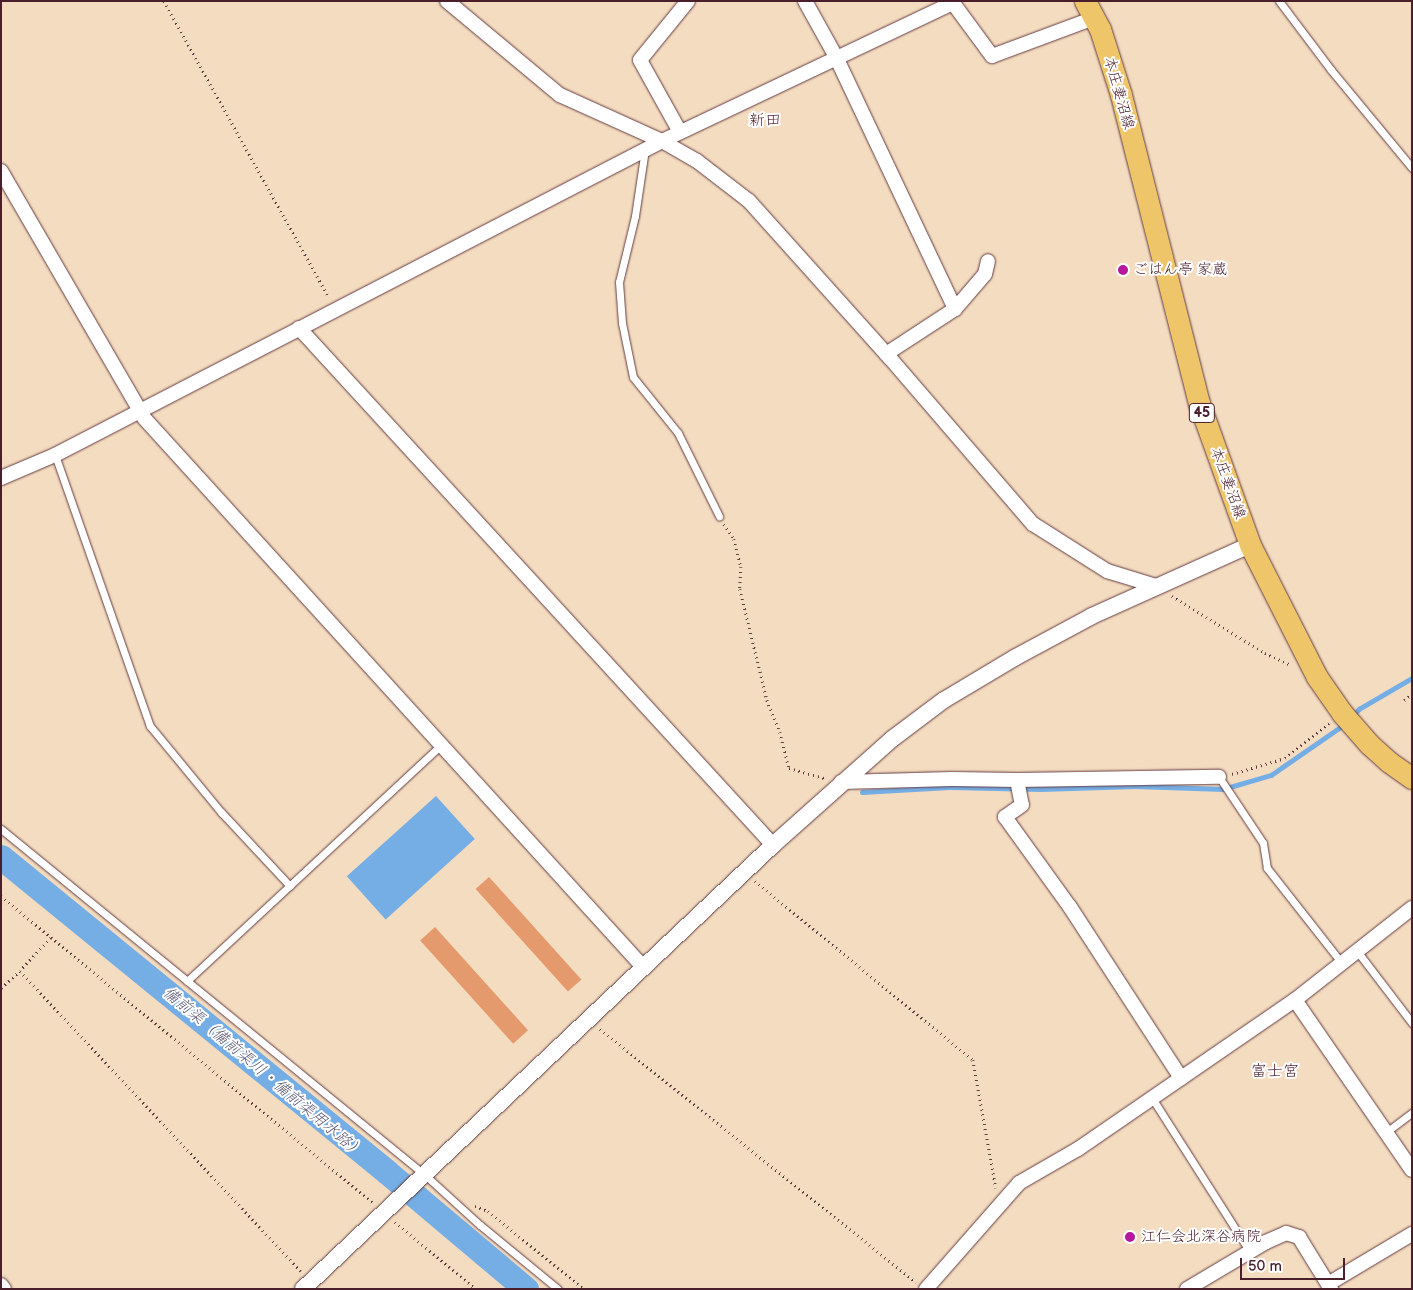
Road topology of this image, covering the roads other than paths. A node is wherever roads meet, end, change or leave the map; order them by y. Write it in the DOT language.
graph roads {
  1 [pos="447,1"];
  2 [pos="688,1"];
  3 [pos="805,1"];
  4 [pos="1279,1"];
  5 [pos="1090,10"];
  6 [pos="836,57"];
  7 [pos="680,132"];
  8 [pos="662,141"];
  9 [pos="646,149"];
  10 [pos="1412,168"];
  11 [pos="1,171"];
  12 [pos="988,260"];
  13 [pos="955,310"];
  14 [pos="299,328"];
  15 [pos="886,354"];
  16 [pos="139,412"];
  17 [pos="55,455"];
  18 [pos="1,478"];
  19 [pos="719,516"];
  20 [pos="1250,545"];
  21 [pos="1156,586"];
  22 [pos="442,743"];
  23 [pos="1219,777"];
  24 [pos="1412,778"];
  25 [pos="1017,780"];
  26 [pos="841,782"];
  27 [pos="1,830"];
  28 [pos="773,845"];
  29 [pos="290,886"];
  30 [pos="1412,908"];
  31 [pos="1357,950"];
  32 [pos="1341,962"];
  33 [pos="643,966"];
  34 [pos="187,981"];
  35 [pos="1295,1000"];
  36 [pos="1412,1023"];
  37 [pos="1182,1078"];
  38 [pos="1152,1098"];
  39 [pos="1412,1113"];
  40 [pos="1385,1133"];
  41 [pos="1412,1170"];
  42 [pos="423,1177"];
  43 [pos="1412,1234"];
  44 [pos="1250,1252"];
  45 [pos="1,1285"];
  46 [pos="307,1285"];
  47 [pos="921,1286"];
  48 [pos="1329,1287"];
  49 [pos="4,1289"];
  50 [pos="558,1289"];
  51 [pos="1187,1289"];
  1 -- 8 [label="street"];
  2 -- 7 [label="street"];
  3 -- 6 [label="street"];
  4 -- 10 [label="lane"];
  5 -- 6 [label="street"];
  5 -- 20 [label="main road, 本庄妻沼線 / 45"];
  6 -- 7 [label="street"];
  6 -- 13 [label="street"];
  7 -- 8 [label="street"];
  8 -- 9 [label="street"];
  8 -- 15 [label="street"];
  9 -- 14 [label="street"];
  9 -- 19 [label="lane"];
  11 -- 16 [label="street"];
  12 -- 13 [label="street"];
  13 -- 15 [label="street"];
  14 -- 16 [label="street"];
  14 -- 28 [label="street"];
  15 -- 21 [label="street"];
  16 -- 17 [label="street"];
  16 -- 22 [label="street"];
  17 -- 18 [label="street"];
  17 -- 29 [label="lane"];
  20 -- 21 [label="street"];
  20 -- 24 [label="main road, 本庄妻沼線 / 45"];
  21 -- 26 [label="street"];
  22 -- 29 [label="lane"];
  22 -- 33 [label="street"];
  23 -- 25 [label="street"];
  23 -- 32 [label="lane"];
  25 -- 26 [label="street"];
  25 -- 37 [label="street"];
  26 -- 28 [label="street"];
  27 -- 34 [label="lane"];
  28 -- 33 [label="street"];
  29 -- 34 [label="lane"];
  30 -- 31 [label="street"];
  31 -- 32 [label="street"];
  31 -- 36 [label="lane"];
  32 -- 35 [label="street"];
  33 -- 42 [label="street"];
  34 -- 42 [label="lane"];
  35 -- 37 [label="street"];
  35 -- 40 [label="street"];
  37 -- 38 [label="street"];
  38 -- 44 [label="lane"];
  38 -- 47 [label="street"];
  39 -- 40 [label="lane"];
  40 -- 41 [label="street"];
  42 -- 46 [label="street"];
  42 -- 50 [label="lane"];
  43 -- 48 [label="street"];
  44 -- 48 [label="street"];
  44 -- 51 [label="street"];
  45 -- 49 [label="street"];
}
